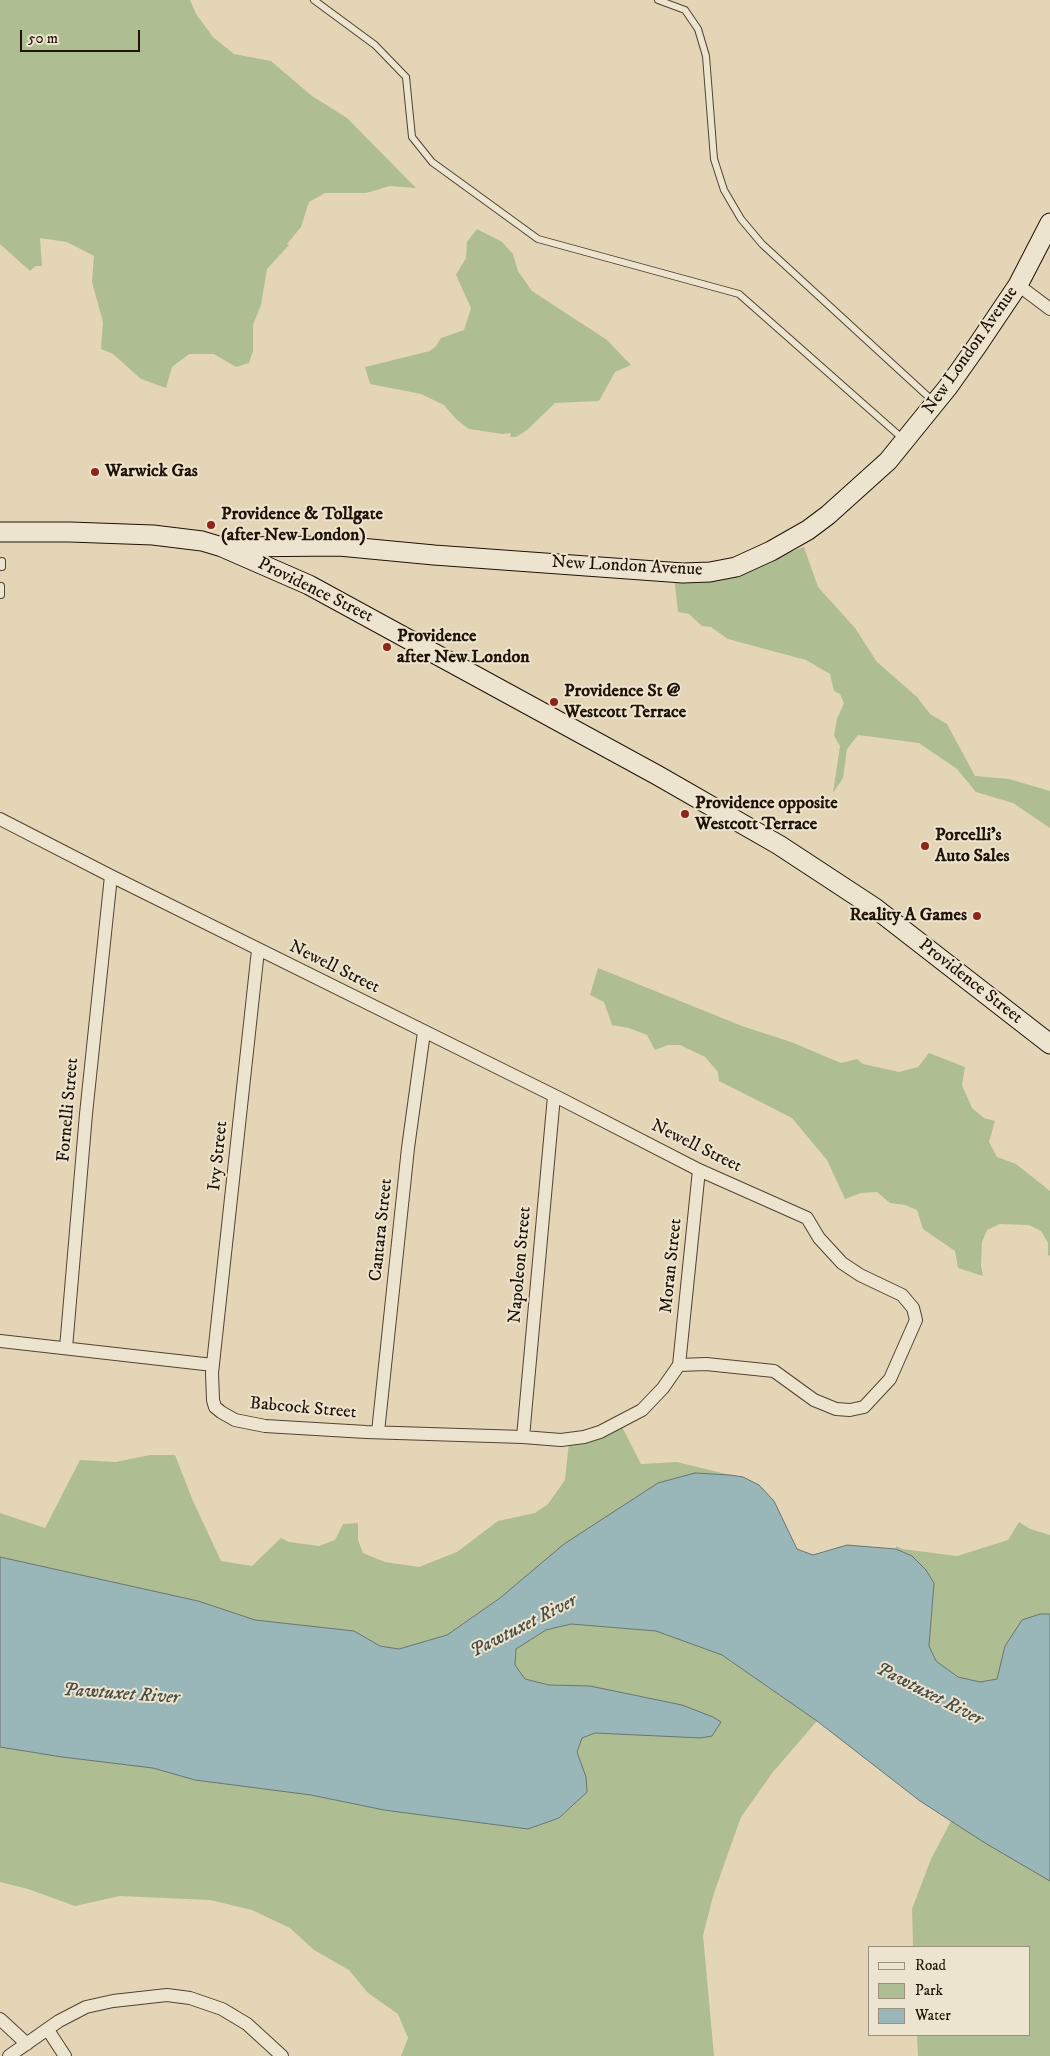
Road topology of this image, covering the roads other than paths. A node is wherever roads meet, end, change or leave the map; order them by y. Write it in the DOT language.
graph roads {
  1 [pos="314,0"];
  2 [pos="658,0"];
  3 [pos="1050,223"];
  4 [pos="1018,285"];
  5 [pos="1050,310"];
  6 [pos="936,403"];
  7 [pos="905,441"];
  8 [pos="0,532"];
  9 [pos="222,547"];
  10 [pos="1,586"];
  11 [pos="1,595"];
  12 [pos="0,819"];
  13 [pos="111,876"];
  14 [pos="258,950"];
  15 [pos="424,1032"];
  16 [pos="1050,1044"];
  17 [pos="554,1096"];
  18 [pos="698,1170"];
  19 [pos="0,1341"];
  20 [pos="66,1348"];
  21 [pos="213,1365"];
  22 [pos="679,1365"];
  23 [pos="378,1432"];
  24 [pos="523,1437"];
  25 [pos="0,2020"];
  26 [pos="48,2030"];
  27 [pos="27,2044"];
  28 [pos="9,2056"];
  29 [pos="65,2056"];
  30 [pos="282,2056"];
  1 -- 7 [label="lane"];
  2 -- 6 [label="lane"];
  3 -- 4 [label="main road, New London Avenue"];
  4 -- 5 [label="street"];
  4 -- 6 [label="main road, New London Avenue"];
  6 -- 7 [label="main road, New London Avenue"];
  7 -- 9 [label="main road, New London Avenue"];
  8 -- 9 [label="main road, Providence Street"];
  9 -- 16 [label="main road, Providence Street"];
  10 -- 11 [label="lane"];
  12 -- 13 [label="street, Newell Street"];
  13 -- 14 [label="street, Newell Street"];
  13 -- 20 [label="street, Fornelli Street"];
  14 -- 15 [label="street, Newell Street"];
  14 -- 21 [label="street, Ivy Street"];
  15 -- 17 [label="street, Newell Street"];
  15 -- 23 [label="street, Cantara Street"];
  17 -- 18 [label="street, Newell Street"];
  17 -- 24 [label="street, Napoleon Street"];
  18 -- 22 [label="street, Moran Street"];
  18 -- 22 [label="street, Newell Street"];
  19 -- 20 [label="street"];
  20 -- 21 [label="street"];
  21 -- 23 [label="street, Babcock Street"];
  22 -- 24 [label="street"];
  23 -- 24 [label="street, Babcock Street"];
  25 -- 27 [label="street"];
  26 -- 27 [label="street"];
  26 -- 29 [label="street"];
  26 -- 30 [label="street"];
  27 -- 28 [label="street"];
}
